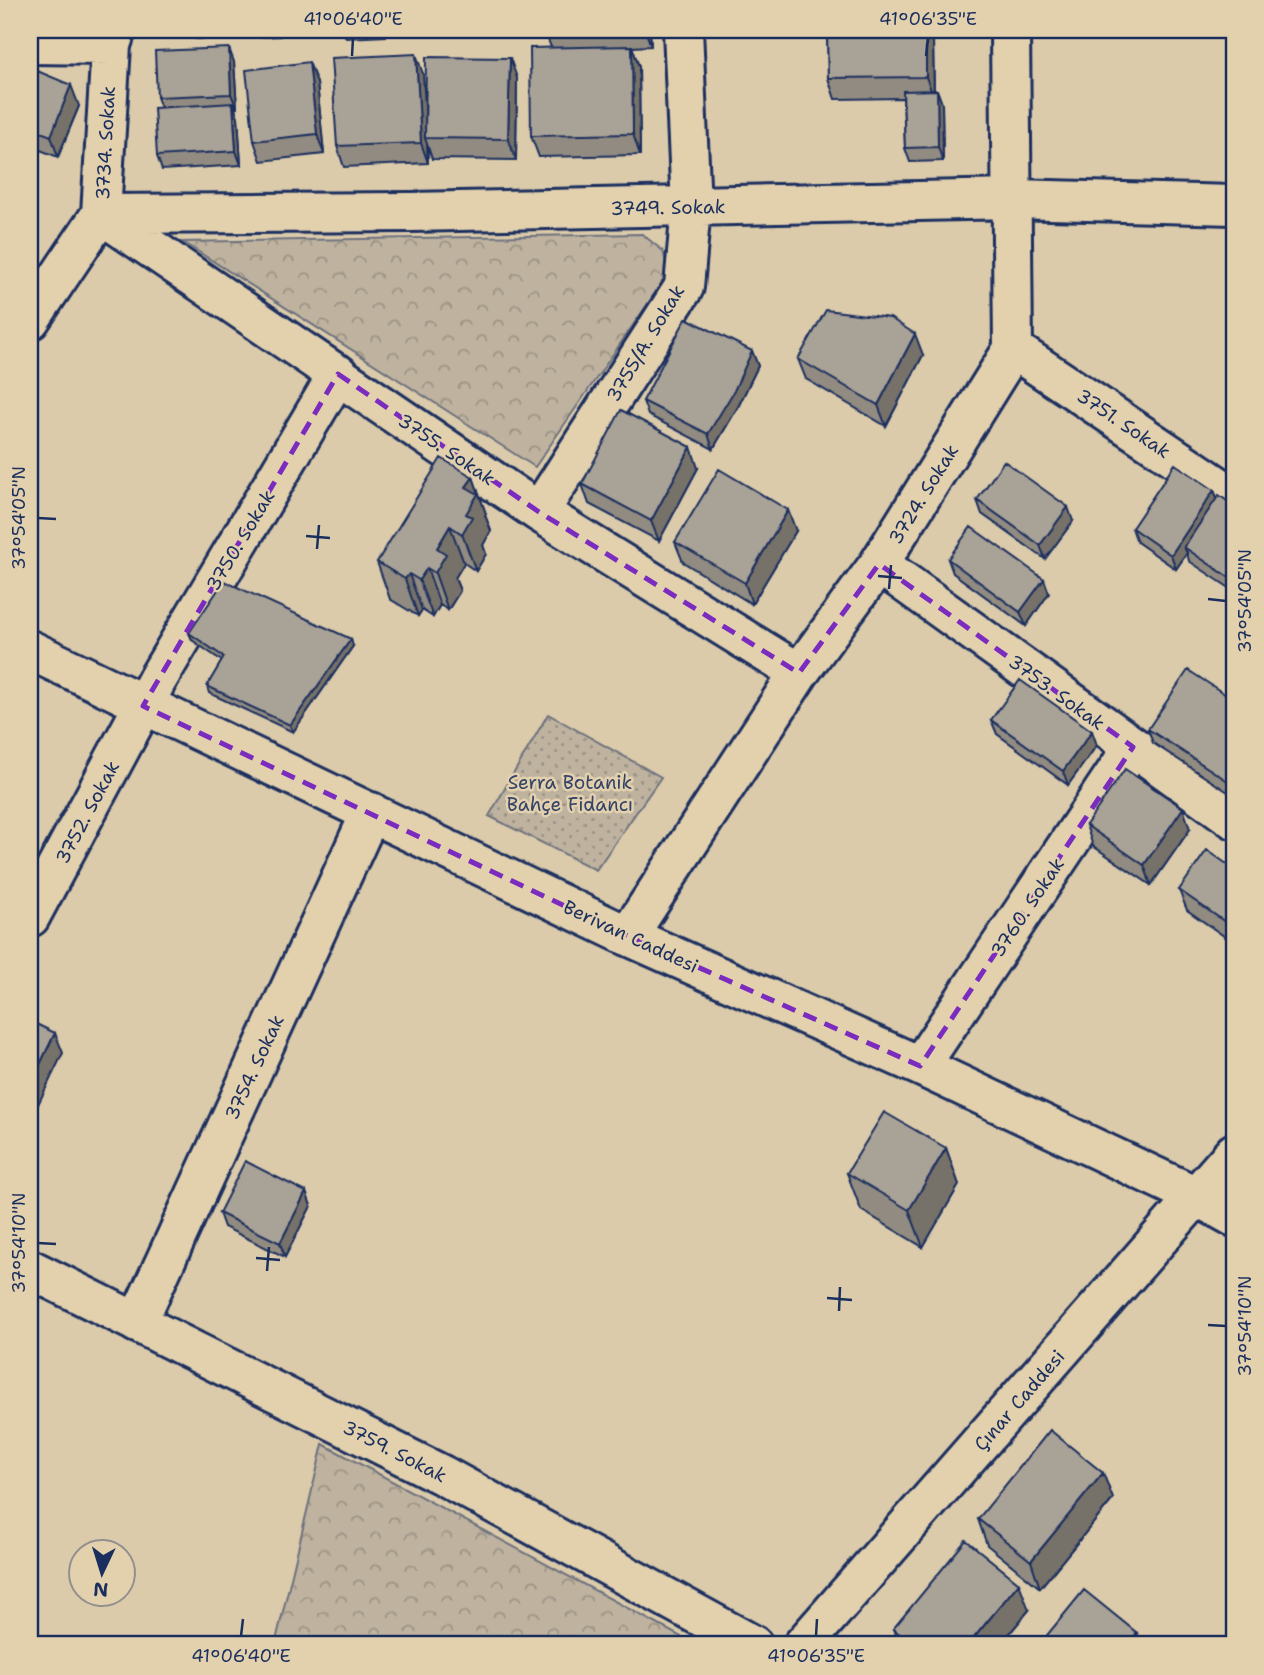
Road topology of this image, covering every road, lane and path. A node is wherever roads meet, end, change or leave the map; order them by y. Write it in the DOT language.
graph roads {
  1 [pos="683,30"];
  2 [pos="1010,30"];
  3 [pos="114,37"];
  4 [pos="30,44"];
  5 [pos="1013,199"];
  6 [pos="1234,205"];
  7 [pos="691,207"];
  8 [pos="101,214"];
  9 [pos="30,320"];
  10 [pos="1013,349"];
  11 [pos="338,374"];
  12 [pos="1234,497"];
  13 [pos="539,512"];
  14 [pos="879,564"];
  15 [pos="30,650"];
  16 [pos="799,673"];
  17 [pos="143,706"];
  18 [pos="1133,747"];
  19 [pos="371,812"];
  20 [pos="1234,819"];
  21 [pos="30,917"];
  22 [pos="628,936"];
  23 [pos="920,1066"];
  24 [pos="1234,1153"];
  25 [pos="1198,1196"];
  26 [pos="1234,1217"];
  27 [pos="30,1269"];
  28 [pos="137,1323"];
  29 [pos="753,1645"];
  30 [pos="803,1645"];
  1 -- 7 [label="street, 3755/A. Sokak"];
  2 -- 5 [label="street"];
  3 -- 4 [label="street"];
  3 -- 8 [label="street, 3734. Sokak"];
  5 -- 6 [label="street, 3749. Sokak"];
  5 -- 7 [label="street, 3749. Sokak"];
  5 -- 10 [label="street"];
  7 -- 8 [label="street, 3749. Sokak"];
  7 -- 13 [label="street, 3755/A. Sokak"];
  8 -- 9 [label="street, 3734. Sokak"];
  8 -- 11 [label="street, 3755. Sokak"];
  10 -- 12 [label="street, 3751. Sokak"];
  10 -- 14 [label="street, 3724. Sokak"];
  11 -- 13 [label="street, 3755. Sokak"];
  11 -- 17 [label="street, 3750. Sokak"];
  13 -- 16 [label="street, 3755. Sokak"];
  14 -- 16 [label="street, 3724. Sokak"];
  14 -- 18 [label="street, 3753. Sokak"];
  15 -- 17 [label="street, Berivan Caddesi"];
  16 -- 22 [label="street, 3724. Sokak"];
  17 -- 19 [label="street, Berivan Caddesi"];
  17 -- 21 [label="street, 3752. Sokak"];
  18 -- 20 [label="street, 3753. Sokak"];
  18 -- 23 [label="street, 3760. Sokak"];
  19 -- 22 [label="street, Berivan Caddesi"];
  19 -- 28 [label="street, 3754. Sokak"];
  22 -- 23 [label="street, Berivan Caddesi"];
  23 -- 25 [label="street, Berivan Caddesi"];
  24 -- 25 [label="street, Çınar Caddesi"];
  25 -- 26 [label="street, Berivan Caddesi"];
  25 -- 30 [label="street, Çınar Caddesi"];
  27 -- 28 [label="street, 3759. Sokak"];
  28 -- 29 [label="street, 3759. Sokak"];
}
